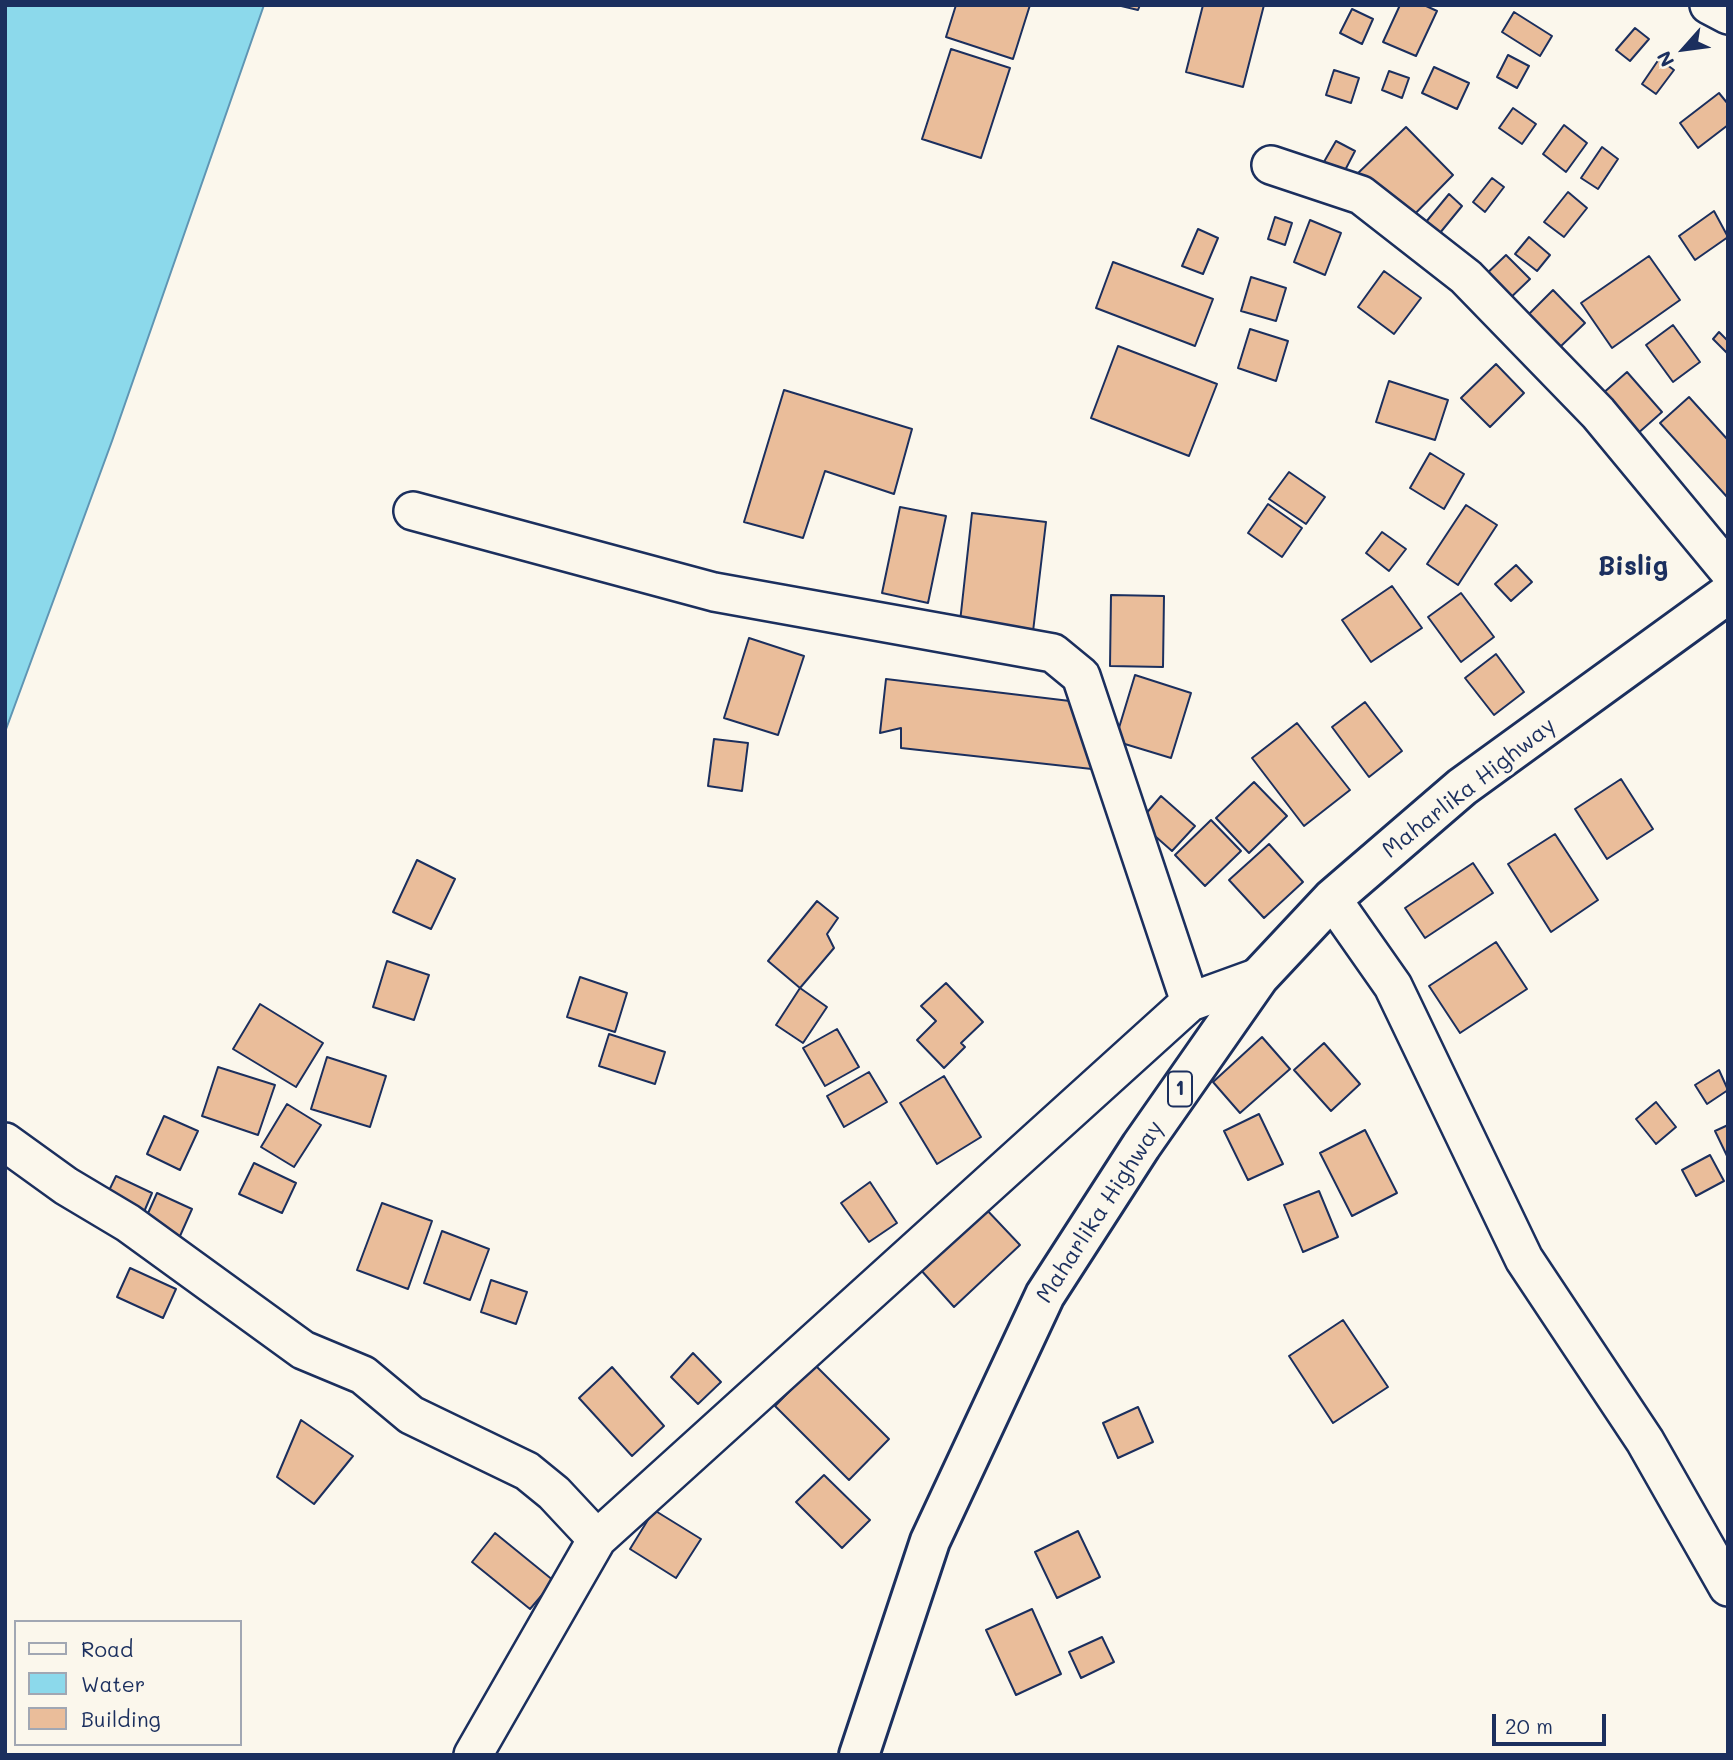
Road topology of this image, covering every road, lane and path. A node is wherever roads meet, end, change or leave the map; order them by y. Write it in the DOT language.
graph roads {
  1 [pos="1709,5"];
  2 [pos="1728,15"];
  3 [pos="1271,165"];
  4 [pos="413,511"];
  5 [pos="1728,570"];
  6 [pos="1728,594"];
  7 [pos="1332,899"];
  8 [pos="1259,977"];
  9 [pos="1190,1002"];
  10 [pos="5,1142"];
  11 [pos="597,1539"];
  12 [pos="1728,1587"];
  13 [pos="472,1755"];
  14 [pos="859,1755"];
  1 -- 2 [label="street"];
  3 -- 5 [label="street"];
  4 -- 9 [label="street"];
  6 -- 7 [label="highway, Maharlika Highway / 1"];
  7 -- 8 [label="highway, Maharlika Highway / 1"];
  7 -- 12 [label="street"];
  8 -- 9 [label="street"];
  8 -- 14 [label="highway, Maharlika Highway / 1"];
  9 -- 11 [label="street"];
  10 -- 11 [label="street"];
  11 -- 13 [label="street"];
}
